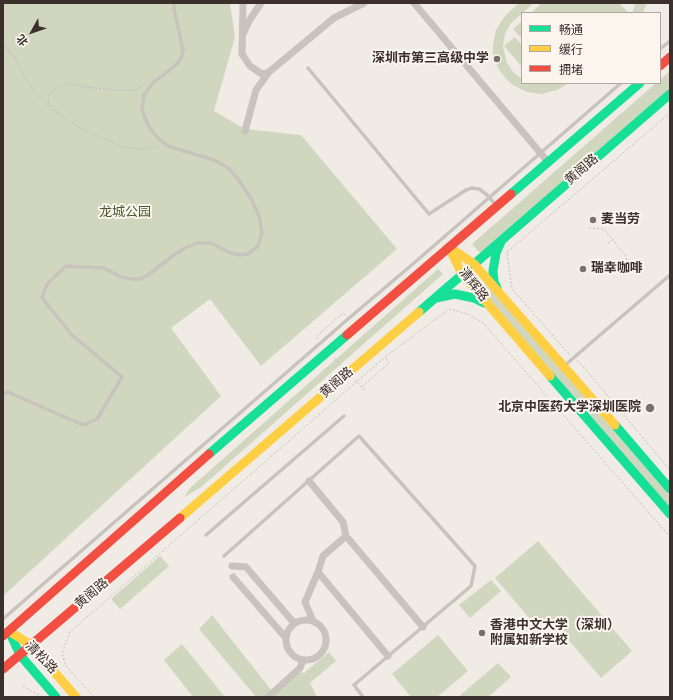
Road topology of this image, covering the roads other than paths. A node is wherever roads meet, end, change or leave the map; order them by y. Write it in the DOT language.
graph roads {
  1 [pos="174,3"];
  2 [pos="243,3"];
  3 [pos="262,3"];
  4 [pos="364,3"];
  5 [pos="414,3"];
  6 [pos="242,36"];
  7 [pos="670,41"];
  8 [pos="661,48"];
  9 [pos="670,57"];
  10 [pos="661,65"];
  11 [pos="308,68"];
  12 [pos="269,72"];
  13 [pos="620,84"];
  14 [pos="639,84"];
  15 [pos="670,94"];
  16 [pos="245,131"];
  17 [pos="541,153"];
  18 [pos="548,162"];
  19 [pos="490,198"];
  20 [pos="497,206"];
  21 [pos="505,237"];
  22 [pos="449,247"];
  23 [pos="474,264"];
  24 [pos="462,274"];
  25 [pos="670,276"];
  26 [pos="499,292"];
  27 [pos="433,300"];
  28 [pos="491,308"];
  29 [pos="564,366"];
  30 [pos="3,394"];
  31 [pos="344,416"];
  32 [pos="309,481"];
  33 [pos="670,489"];
  34 [pos="670,514"];
  35 [pos="206,535"];
  36 [pos="346,536"];
  37 [pos="224,556"];
  38 [pos="232,566"];
  39 [pos="318,572"];
  40 [pos="233,577"];
  41 [pos="3,619"];
  42 [pos="313,621"];
  43 [pos="294,623"];
  44 [pos="422,627"];
  45 [pos="6,633"];
  46 [pos="285,637"];
  47 [pos="31,645"];
  48 [pos="20,655"];
  49 [pos="388,656"];
  50 [pos="303,660"];
  51 [pos="3,669"];
  52 [pos="56,697"];
  53 [pos="76,697"];
  54 [pos="268,697"];
  55 [pos="363,697"];
  1 -- 30 [label="lane"];
  2 -- 6 [label="street"];
  3 -- 6 [label="street"];
  4 -- 12 [label="street"];
  5 -- 17 [label="street"];
  6 -- 12 [label="street"];
  7 -- 8 [label="lane"];
  9 -- 10 [label="main road"];
  11 -- 19 [label="lane"];
  12 -- 16 [label="street"];
  13 -- 17 [label="lane"];
  14 -- 18 [label="main road, 黄阁路"];
  15 -- 21 [label="main road, 黄阁路"];
  17 -- 18 [label="street"];
  17 -- 19 [label="lane"];
  18 -- 20 [label="main road, 黄阁路"];
  19 -- 20 [label="lane"];
  19 -- 41 [label="lane"];
  20 -- 22 [label="main road, 黄阁路"];
  21 -- 23 [label="main road, 黄阁路"];
  21 -- 26 [label="main road"];
  22 -- 23 [label="main road, 清辉路"];
  22 -- 24 [label="main road, 清辉路"];
  22 -- 45 [label="main road, 黄阁路"];
  23 -- 24 [label="main road, 黄阁路"];
  23 -- 26 [label="main road, 清辉路"];
  24 -- 27 [label="main road, 黄阁路"];
  24 -- 28 [label="main road, 清辉路"];
  25 -- 29 [label="lane"];
  26 -- 29 [label="main road, 清辉路"];
  27 -- 28 [label="main road"];
  27 -- 47 [label="main road, 黄阁路"];
  28 -- 34 [label="main road, 清辉路"];
  29 -- 33 [label="main road, 清辉路"];
  31 -- 35 [label="lane"];
  32 -- 36 [label="street"];
  32 -- 37 [label="lane"];
  32 -- 44 [label="lane"];
  36 -- 39 [label="street"];
  36 -- 44 [label="street"];
  38 -- 43 [label="street"];
  39 -- 42 [label="street"];
  39 -- 49 [label="street"];
  40 -- 46 [label="street"];
  42 -- 43 [label="street"];
  42 -- 50 [label="street"];
  43 -- 46 [label="street"];
  44 -- 49 [label="lane"];
  45 -- 47 [label="main road, 清松路"];
  45 -- 48 [label="main road, 清松路"];
  46 -- 50 [label="street"];
  47 -- 48 [label="main road, 黄阁路"];
  47 -- 53 [label="main road, 清松路"];
  48 -- 51 [label="main road, 黄阁路"];
  48 -- 52 [label="main road, 清松路"];
  49 -- 55 [label="lane"];
  50 -- 54 [label="street"];
}
